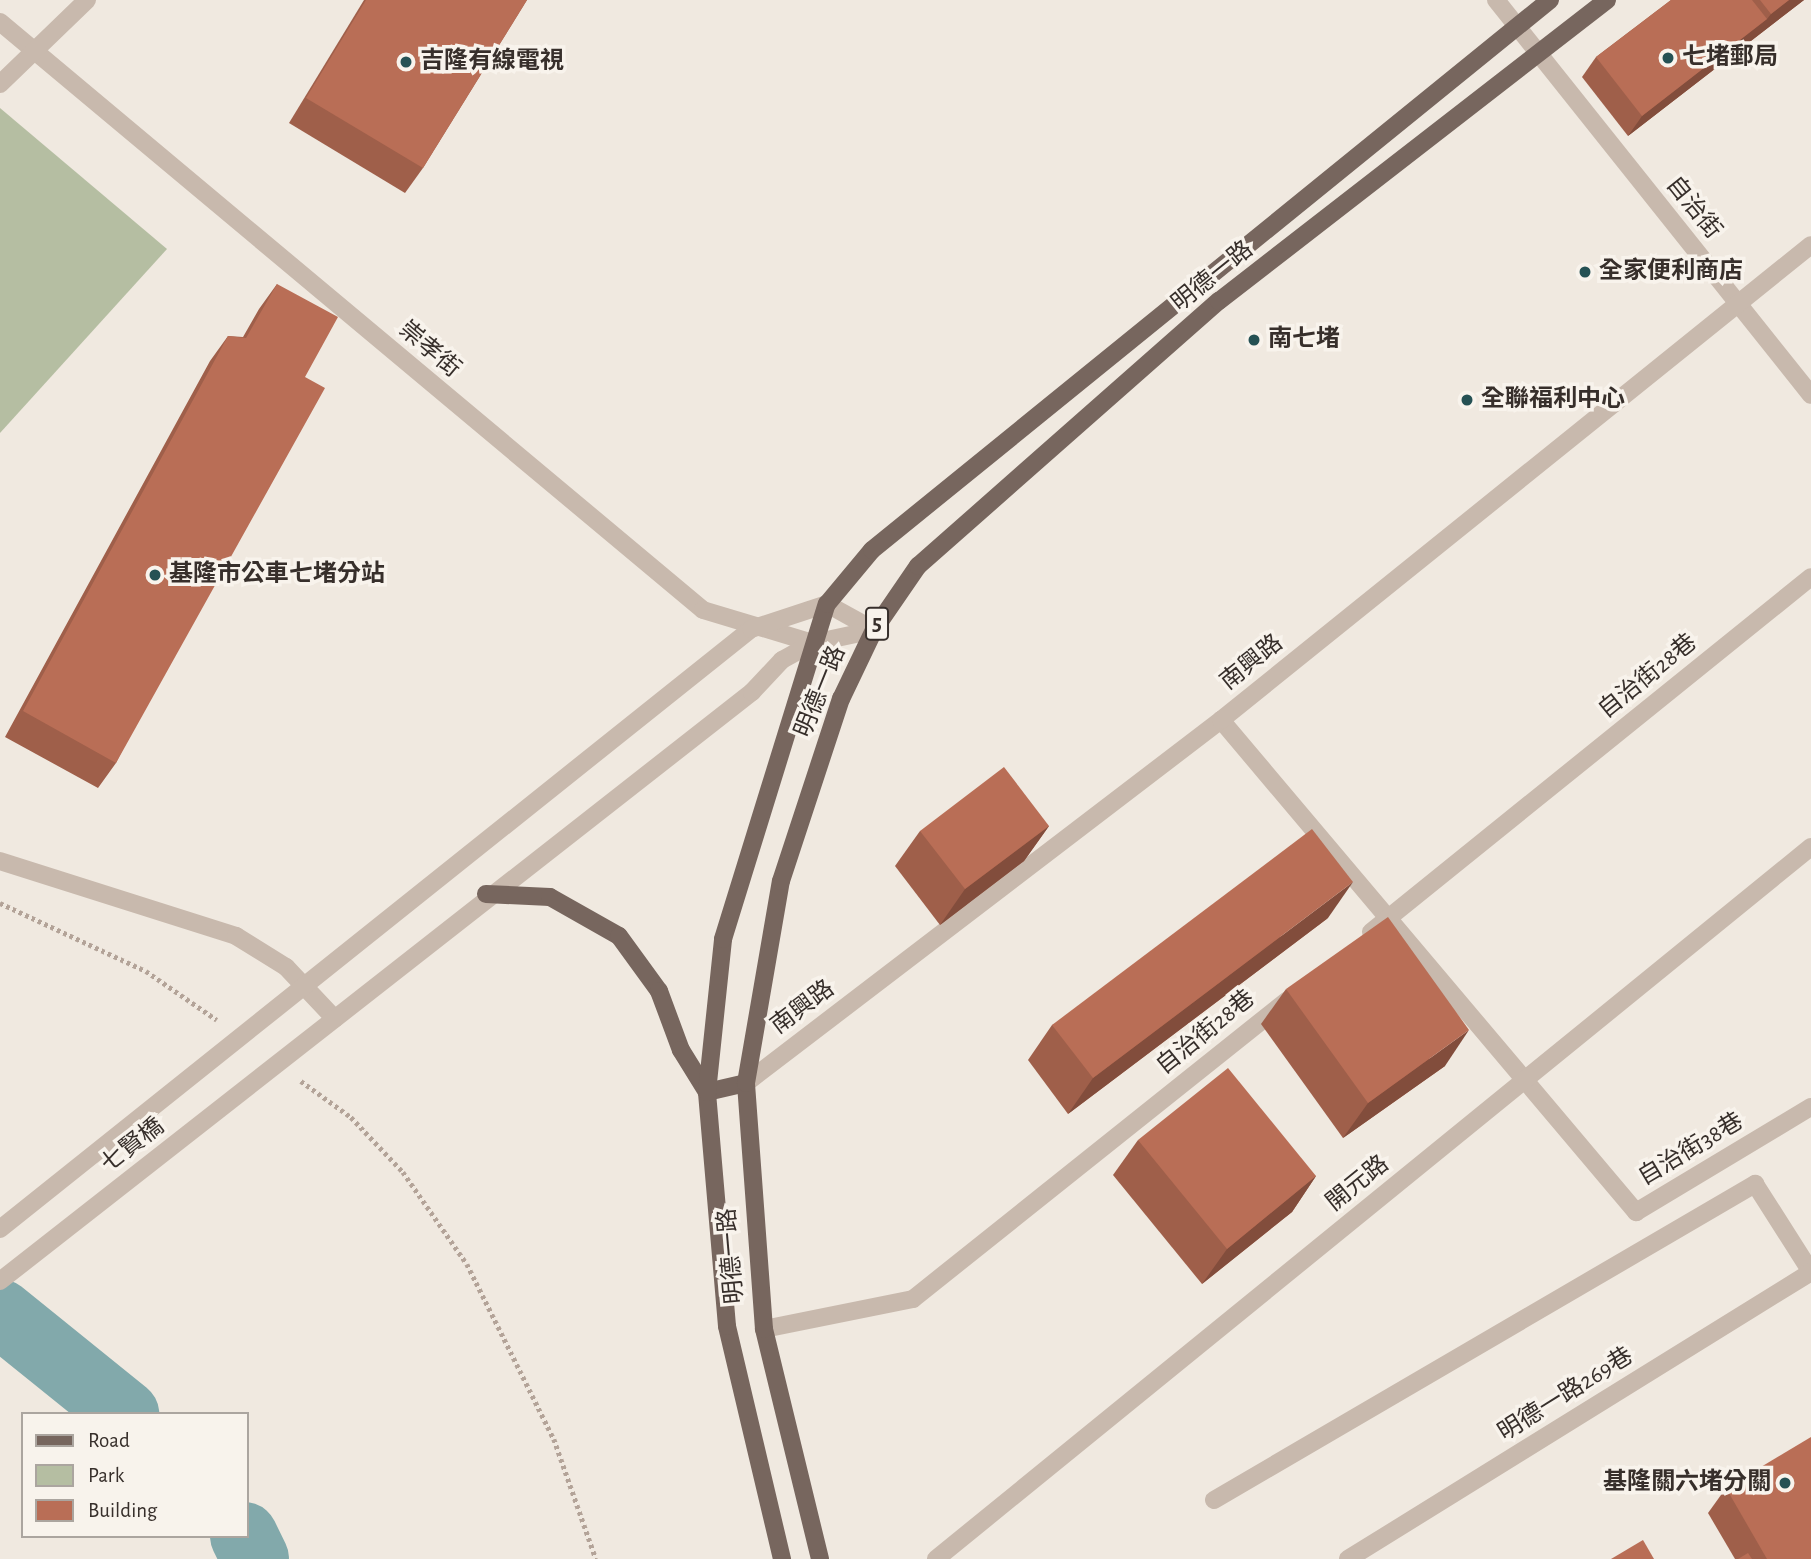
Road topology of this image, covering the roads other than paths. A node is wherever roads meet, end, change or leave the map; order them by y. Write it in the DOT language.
graph roads {
  1 [pos="87,0"];
  2 [pos="1496,0"];
  3 [pos="1550,0"];
  4 [pos="1607,0"];
  5 [pos="0,22"];
  6 [pos="1516,26"];
  7 [pos="1538,52"];
  8 [pos="36,54"];
  9 [pos="0,83"];
  10 [pos="1811,245"];
  11 [pos="1738,303"];
  12 [pos="1811,395"];
  13 [pos="1811,577"];
  14 [pos="827,604"];
  15 [pos="751,629"];
  16 [pos="874,630"];
  17 [pos="813,643"];
  18 [pos="1221,720"];
  19 [pos="1811,847"];
  20 [pos="0,861"];
  21 [pos="486,894"];
  22 [pos="1386,921"];
  23 [pos="1353,946"];
  24 [pos="309,988"];
  25 [pos="1300,989"];
  26 [pos="335,1019"];
  27 [pos="1524,1082"];
  28 [pos="746,1083"];
  29 [pos="707,1092"];
  30 [pos="1811,1107"];
  31 [pos="0,1228"];
  32 [pos="1811,1272"];
  33 [pos="0,1281"];
  34 [pos="764,1329"];
  35 [pos="1214,1500"];
  36 [pos="782,1559"];
  37 [pos="820,1559"];
  38 [pos="936,1559"];
  39 [pos="1348,1559"];
  1 -- 8 [label="street"];
  2 -- 6 [label="street, 自治街"];
  3 -- 6 [label="main road, 明德一路 / 5"];
  4 -- 7 [label="main road, 明德一路 / 5"];
  5 -- 8 [label="street, 崇孝街"];
  6 -- 7 [label="street, 自治街"];
  6 -- 14 [label="main road, 明德一路 / 5"];
  7 -- 11 [label="street, 自治街"];
  7 -- 16 [label="main road, 明德一路 / 5"];
  8 -- 9 [label="street"];
  8 -- 15 [label="street, 崇孝街"];
  10 -- 11 [label="street, 南興路"];
  11 -- 12 [label="street, 自治街"];
  11 -- 18 [label="street, 南興路"];
  13 -- 22 [label="street, 自治街28巷"];
  14 -- 15 [label="street"];
  14 -- 16 [label="street"];
  14 -- 17 [label="main road, 明德一路 / 5"];
  15 -- 17 [label="street, 崇孝街"];
  15 -- 24 [label="street, 七賢橋"];
  16 -- 17 [label="street"];
  16 -- 28 [label="main road, 明德一路 / 5"];
  17 -- 21 [label="street, 七賢橋"];
  17 -- 29 [label="main road, 明德一路 / 5"];
  18 -- 22 [label="street"];
  18 -- 28 [label="street, 南興路"];
  19 -- 27 [label="street, 開元路"];
  20 -- 24 [label="street"];
  21 -- 26 [label="street, 七賢橋"];
  21 -- 29 [label="main road"];
  22 -- 23 [label="street, 自治街28巷"];
  22 -- 27 [label="street"];
  24 -- 26 [label="street"];
  24 -- 31 [label="street, 七賢橋"];
  25 -- 34 [label="street, 自治街28巷"];
  26 -- 33 [label="street, 七賢橋"];
  27 -- 30 [label="street, 自治街38巷"];
  27 -- 38 [label="street, 開元路"];
  28 -- 29 [label="main road, 南興路"];
  28 -- 34 [label="main road, 明德一路 / 5"];
  29 -- 36 [label="main road, 明德一路 / 5"];
  32 -- 35 [label="street"];
  32 -- 39 [label="street, 明德一路269巷"];
  34 -- 37 [label="main road, 明德一路 / 5"];
}
